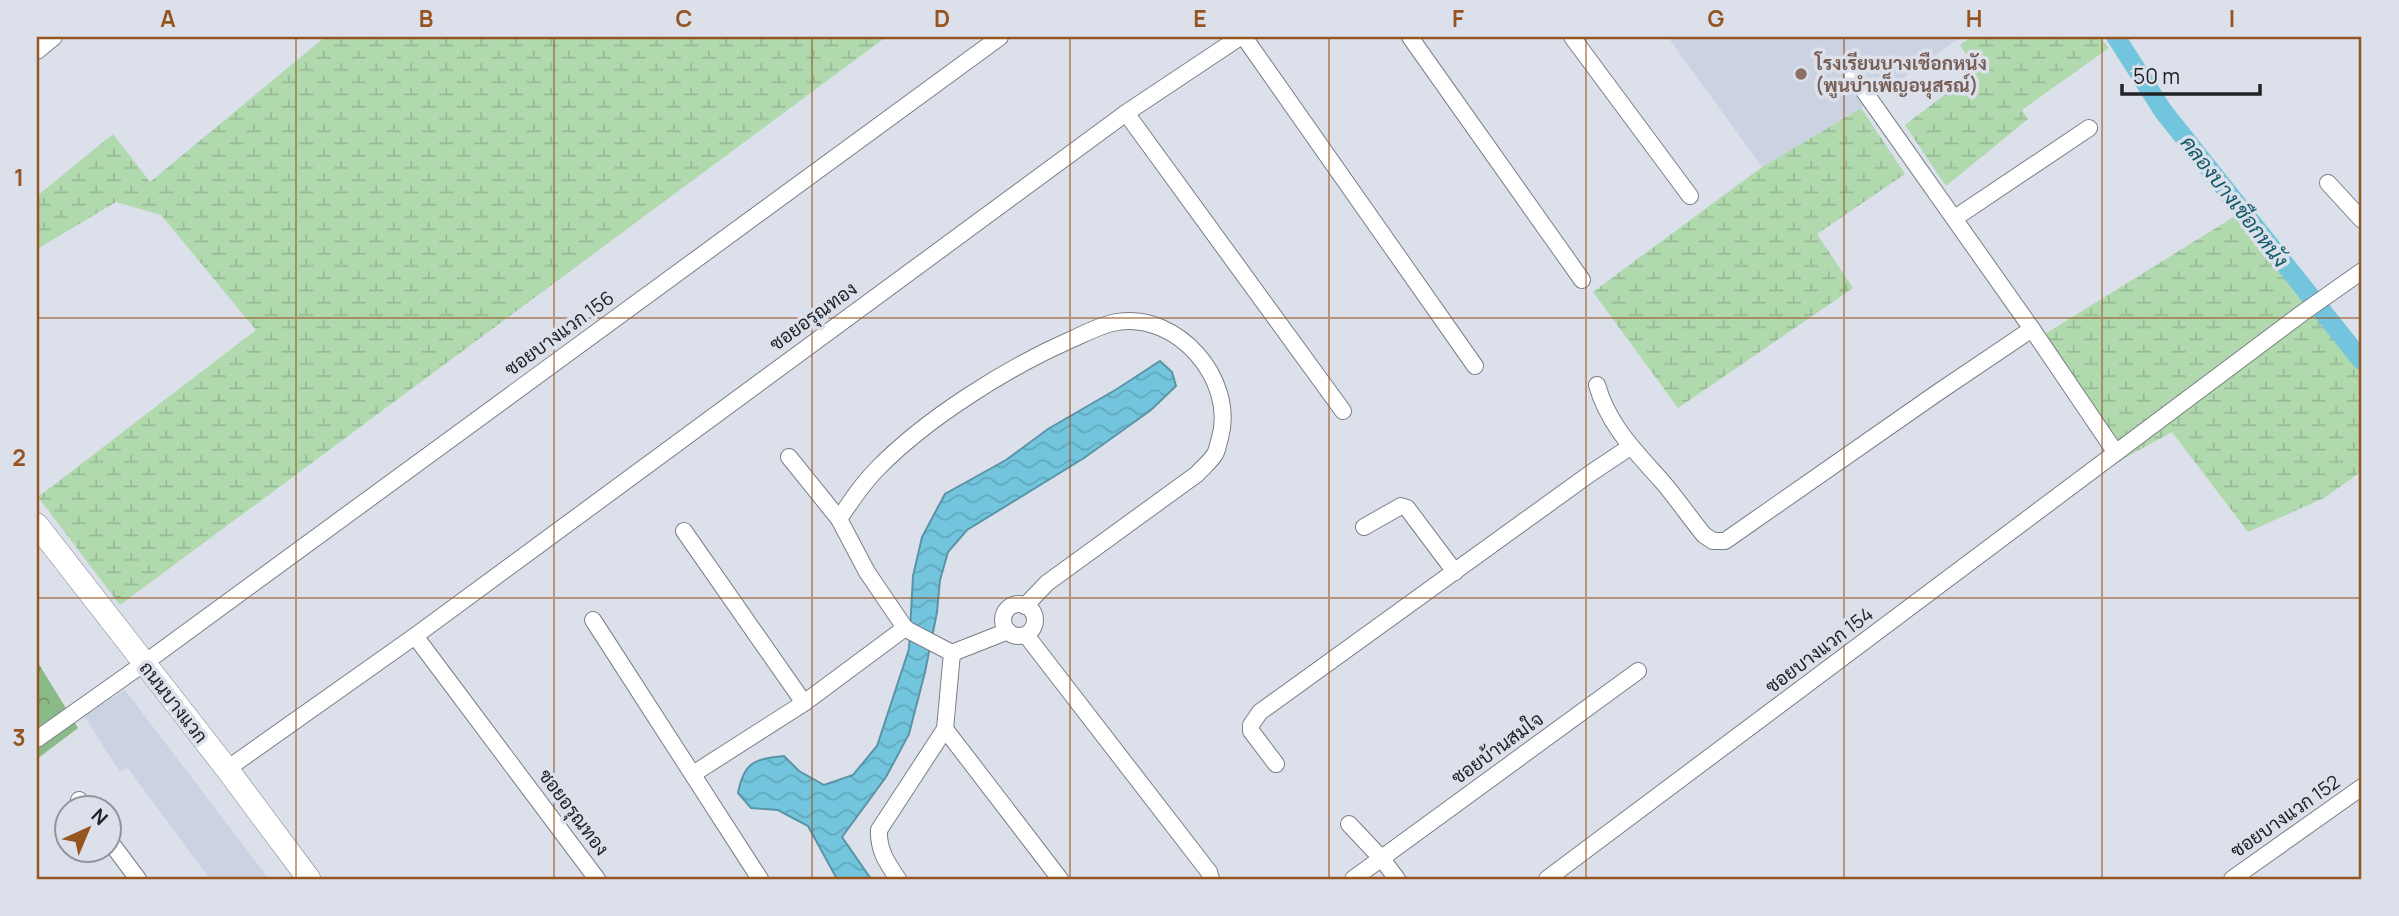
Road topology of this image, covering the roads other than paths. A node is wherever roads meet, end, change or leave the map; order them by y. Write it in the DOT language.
graph roads {
  1 [pos="54,37"];
  2 [pos="1000,37"];
  3 [pos="1242,37"];
  4 [pos="1410,37"];
  5 [pos="1572,37"];
  6 [pos="37,51"];
  7 [pos="1852,74"];
  8 [pos="1126,113"];
  9 [pos="2089,128"];
  10 [pos="2328,183"];
  11 [pos="1690,197"];
  12 [pos="1955,218"];
  13 [pos="2362,220"];
  14 [pos="2362,271"];
  15 [pos="1582,279"];
  16 [pos="2032,329"];
  17 [pos="1475,366"];
  18 [pos="1597,385"];
  19 [pos="1343,411"];
  20 [pos="1630,447"];
  21 [pos="2116,453"];
  22 [pos="789,457"];
  23 [pos="839,519"];
  24 [pos="37,525"];
  25 [pos="1364,527"];
  26 [pos="684,531"];
  27 [pos="1455,572"];
  28 [pos="1026,606"];
  29 [pos="593,620"];
  30 [pos="907,629"];
  31 [pos="1008,631"];
  32 [pos="1026,635"];
  33 [pos="415,636"];
  34 [pos="952,653"];
  35 [pos="144,664"];
  36 [pos="1638,671"];
  37 [pos="804,703"];
  38 [pos="945,729"];
  39 [pos="37,740"];
  40 [pos="1276,764"];
  41 [pos="227,769"];
  42 [pos="692,774"];
  43 [pos="2362,787"];
  44 [pos="1349,824"];
  45 [pos="122,858"];
  46 [pos="1382,859"];
  47 [pos="138,879"];
  48 [pos="309,879"];
  49 [pos="597,879"];
  50 [pos="760,879"];
  51 [pos="898,879"];
  52 [pos="1060,879"];
  53 [pos="1211,879"];
  54 [pos="1353,879"];
  55 [pos="1397,879"];
  56 [pos="1547,879"];
  57 [pos="2232,879"];
  1 -- 6 [label="street"];
  2 -- 35 [label="street, ซอยบางแวก 156"];
  3 -- 8 [label="street, ซอยอรุณทอง"];
  3 -- 17 [label="street"];
  4 -- 15 [label="street"];
  5 -- 11 [label="street"];
  7 -- 12 [label="street"];
  8 -- 19 [label="street"];
  8 -- 33 [label="street, ซอยอรุณทอง"];
  9 -- 12 [label="street"];
  10 -- 13 [label="street"];
  12 -- 16 [label="street"];
  14 -- 21 [label="street, ซอยบางแวก 154"];
  16 -- 20 [label="street"];
  16 -- 21 [label="street"];
  18 -- 20 [label="street"];
  20 -- 27 [label="street"];
  21 -- 56 [label="street, ซอยบางแวก 154"];
  22 -- 23 [label="street"];
  23 -- 28 [label="street"];
  23 -- 30 [label="street"];
  24 -- 35 [label="main road, ถนนบางแวก"];
  25 -- 27 [label="street"];
  26 -- 37 [label="street"];
  27 -- 40 [label="street"];
  28 -- 31 [label="street"];
  28 -- 32 [label="street"];
  29 -- 42 [label="street"];
  30 -- 34 [label="street"];
  30 -- 37 [label="street"];
  31 -- 32 [label="street"];
  31 -- 34 [label="street"];
  32 -- 53 [label="street"];
  33 -- 41 [label="street, ซอยอรุณทอง"];
  33 -- 49 [label="street, ซอยอรุณทอง"];
  34 -- 38 [label="street"];
  35 -- 39 [label="street, ซอยบางแวก 156"];
  35 -- 41 [label="main road, ถนนบางแวก"];
  36 -- 46 [label="street, ซอยบ้านสมใจ"];
  37 -- 42 [label="street"];
  38 -- 51 [label="street"];
  38 -- 52 [label="street"];
  41 -- 48 [label="main road, ถนนบางแวก"];
  42 -- 50 [label="street"];
  43 -- 57 [label="street, ซอยบางแวก 152"];
  44 -- 46 [label="street"];
  45 -- 47 [label="street"];
  46 -- 54 [label="street, ซอยบ้านสมใจ"];
  46 -- 55 [label="street"];
}
